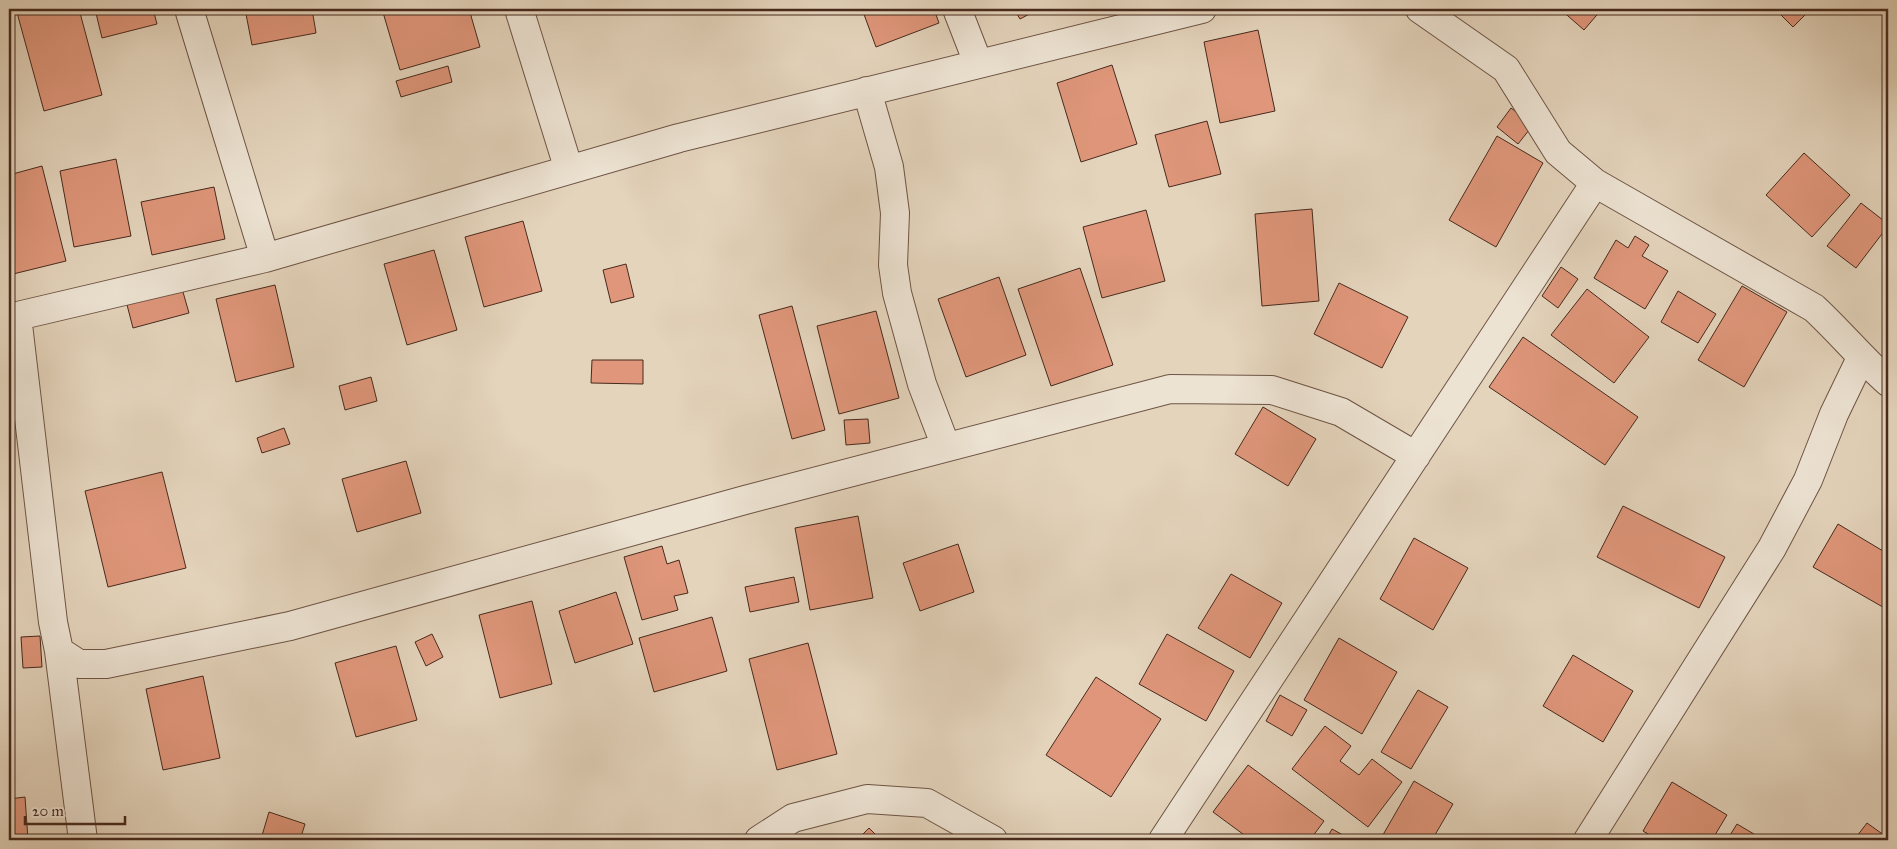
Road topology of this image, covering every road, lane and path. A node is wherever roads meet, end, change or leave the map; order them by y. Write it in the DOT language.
graph roads {
  1 [pos="189,9"];
  2 [pos="519,9"];
  3 [pos="957,9"];
  4 [pos="1202,9"];
  5 [pos="1420,9"];
  6 [pos="978,63"];
  7 [pos="867,91"];
  8 [pos="569,170"];
  9 [pos="1595,183"];
  10 [pos="265,258"];
  11 [pos="13,317"];
  12 [pos="1861,358"];
  13 [pos="1888,382"];
  14 [pos="946,447"];
  15 [pos="1416,456"];
  16 [pos="59,652"];
  17 [pos="83,840"];
  18 [pos="759,840"];
  19 [pos="993,840"];
  20 [pos="1163,840"];
  21 [pos="1588,840"];
  1 -- 10 [label="street"];
  2 -- 8 [label="street"];
  3 -- 6 [label="street"];
  4 -- 6 [label="street"];
  5 -- 9 [label="street"];
  6 -- 7 [label="street"];
  7 -- 8 [label="street"];
  7 -- 14 [label="street"];
  8 -- 10 [label="street"];
  9 -- 12 [label="street"];
  9 -- 15 [label="street"];
  10 -- 11 [label="street"];
  11 -- 16 [label="street"];
  12 -- 13 [label="street"];
  12 -- 21 [label="street"];
  14 -- 15 [label="street"];
  14 -- 16 [label="street"];
  15 -- 20 [label="street"];
  16 -- 17 [label="street"];
  18 -- 19 [label="street"];
}
